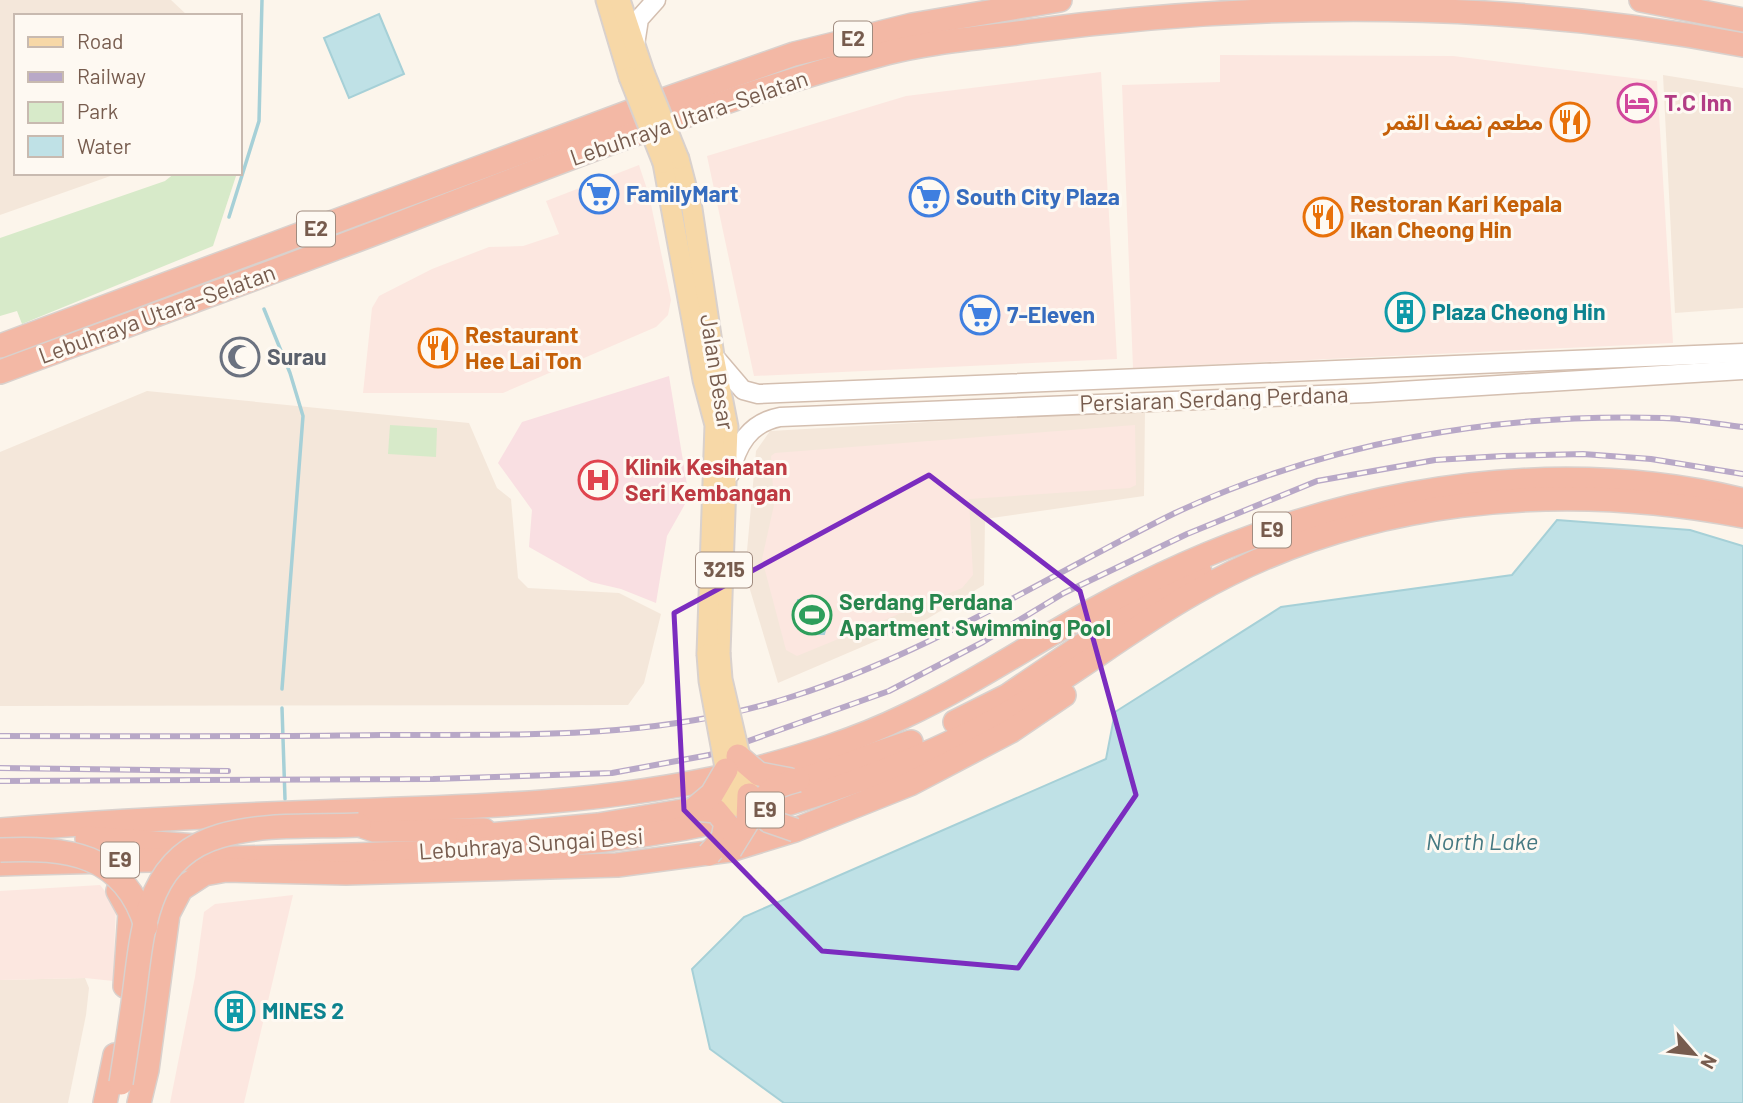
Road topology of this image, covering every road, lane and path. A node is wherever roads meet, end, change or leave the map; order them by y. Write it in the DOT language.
graph roads {
  1 [pos="606,0"];
  2 [pos="620,0"];
  3 [pos="656,0"];
  4 [pos="1060,0"];
  5 [pos="1641,0"];
  6 [pos="1743,20"];
  7 [pos="1743,45"];
  8 [pos="635,46"];
  9 [pos="637,74"];
  10 [pos="671,161"];
  11 [pos="0,346"];
  12 [pos="1743,353"];
  13 [pos="714,356"];
  14 [pos="1743,370"];
  15 [pos="0,372"];
  16 [pos="1125,380"];
  17 [pos="998,384"];
  18 [pos="925,400"];
  19 [pos="1142,402"];
  20 [pos="1023,406"];
  21 [pos="728,488"];
  22 [pos="1743,500"];
  23 [pos="1743,516"];
  24 [pos="1234,542"];
  25 [pos="1115,644"];
  26 [pos="714,653"];
  27 [pos="732,763"];
  28 [pos="798,780"];
  29 [pos="749,795"];
  30 [pos="595,798"];
  31 [pos="694,809"];
  32 [pos="359,825"];
  33 [pos="0,830"];
  34 [pos="795,830"];
  35 [pos="497,833"];
  36 [pos="0,840"];
  37 [pos="0,850"];
  38 [pos="720,852"];
  39 [pos="380,854"];
  40 [pos="40,863"];
  41 [pos="0,864"];
  42 [pos="458,869"];
  43 [pos="261,873"];
  44 [pos="122,1096"];
  45 [pos="105,1103"];
  46 [pos="139,1103"];
  47 [pos="149,1103"];
  1 -- 9 [label="main road, Jalan Besar / 3215"];
  2 -- 8 [label="main road, Jalan Besar / 3215"];
  3 -- 8 [label="main road"];
  4 -- 11 [label="highway, Lebuhraya Utara–Selatan / E2"];
  5 -- 6 [label="highway"];
  7 -- 15 [label="highway, Lebuhraya Utara–Selatan / E2"];
  8 -- 9 [label="main road, Jalan Besar / 3215"];
  9 -- 10 [label="main road, Jalan Besar / 3215, bridge"];
  10 -- 13 [label="main road, Jalan Besar / 3215"];
  10 -- 26 [label="main road, Jalan Besar / 3215"];
  12 -- 16 [label="main road, Persiaran Serdang Perdana"];
  13 -- 18 [label="main road, Persiaran Serdang Perdana"];
  13 -- 21 [label="main road, Jalan Besar / 3215"];
  14 -- 19 [label="main road, Persiaran Serdang Perdana"];
  16 -- 17 [label="main road, Persiaran Serdang Perdana"];
  16 -- 19 [label="main road"];
  17 -- 18 [label="main road, Persiaran Serdang Perdana"];
  17 -- 20 [label="main road"];
  18 -- 20 [label="main road, Persiaran Serdang Perdana"];
  18 -- 21 [label="main road, Persiaran Serdang Perdana"];
  19 -- 20 [label="main road, Persiaran Serdang Perdana"];
  21 -- 26 [label="main road, Jalan Besar / 3215"];
  22 -- 24 [label="highway, Lebuhraya Sungai Besi / E9"];
  23 -- 25 [label="highway, Lebuhraya Sungai Besi / E9"];
  24 -- 28 [label="highway"];
  24 -- 30 [label="highway, Lebuhraya Sungai Besi / E9"];
  25 -- 34 [label="highway"];
  25 -- 39 [label="highway, Lebuhraya Sungai Besi / E9"];
  26 -- 27 [label="main road, Jalan Besar / 3215, bridge"];
  27 -- 28 [label="highway, bridge"];
  27 -- 29 [label="main road, Jalan Besar, bridge"];
  27 -- 31 [label="highway, bridge"];
  28 -- 34 [label="highway, bridge"];
  29 -- 38 [label="highway, bridge"];
  30 -- 32 [label="highway"];
  30 -- 33 [label="highway, Lebuhraya Sungai Besi / E9"];
  31 -- 35 [label="highway"];
  31 -- 38 [label="highway, bridge"];
  32 -- 35 [label="highway"];
  32 -- 44 [label="highway, bridge"];
  34 -- 38 [label="highway"];
  35 -- 36 [label="highway"];
  37 -- 44 [label="highway, bridge"];
  38 -- 42 [label="highway"];
  39 -- 40 [label="highway, Lebuhraya Sungai Besi / E9"];
  39 -- 42 [label="highway"];
  40 -- 41 [label="highway, Lebuhraya Sungai Besi / E9"];
  40 -- 45 [label="highway"];
  42 -- 43 [label="highway"];
  43 -- 46 [label="highway"];
  43 -- 47 [label="highway"];
}
